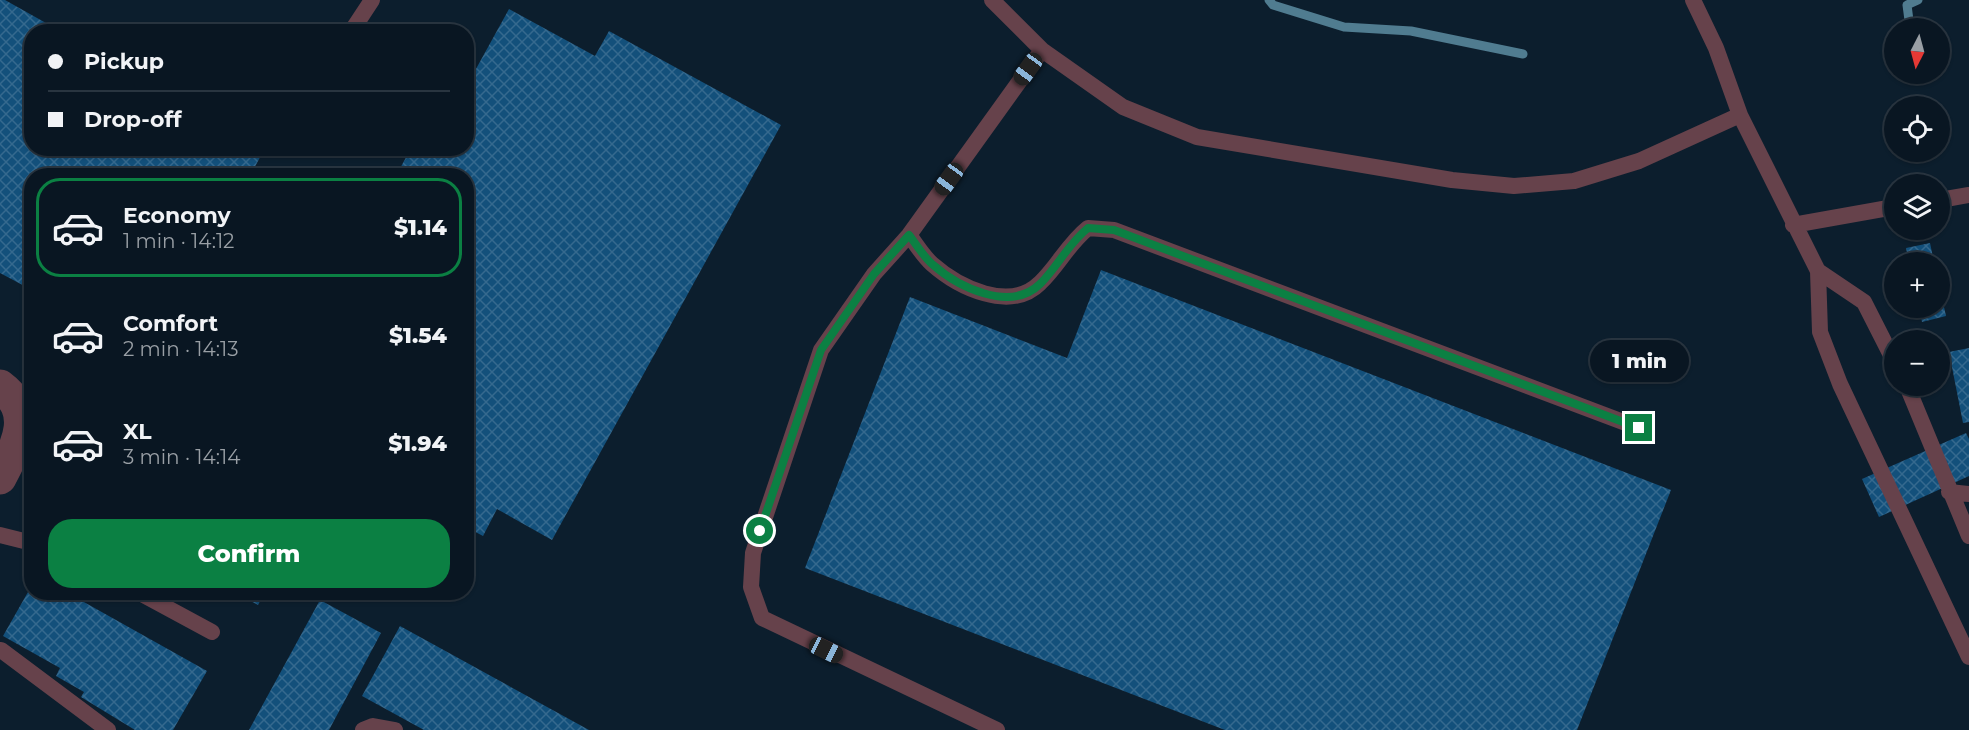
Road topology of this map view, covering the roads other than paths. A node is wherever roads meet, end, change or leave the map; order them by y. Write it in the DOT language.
graph roads {
  1 [pos="372,0"];
  2 [pos="992,0"];
  3 [pos="1693,0"];
  4 [pos="356,24"];
  5 [pos="1042,50"];
  6 [pos="1740,115"];
  7 [pos="1969,195"];
  8 [pos="1950,198"];
  9 [pos="1884,209"];
  10 [pos="1793,225"];
  11 [pos="909,235"];
  12 [pos="1818,271"];
  13 [pos="1884,341"];
  14 [pos="1911,396"];
  15 [pos="17,402"];
  16 [pos="1639,428"];
  17 [pos="0,478"];
  18 [pos="1949,492"];
  19 [pos="1969,494"];
  20 [pos="0,535"];
  21 [pos="1969,536"];
  22 [pos="24,541"];
  23 [pos="153,600"];
  24 [pos="212,632"];
  25 [pos="1,650"];
  26 [pos="1969,657"];
  27 [pos="108,730"];
  28 [pos="363,730"];
  29 [pos="396,730"];
  30 [pos="997,730"];
  1 -- 4 [label="lane"];
  2 -- 5 [label="lane"];
  3 -- 6 [label="lane"];
  5 -- 6 [label="lane"];
  5 -- 11 [label="lane"];
  6 -- 10 [label="lane"];
  7 -- 8 [label="lane"];
  9 -- 10 [label="lane"];
  10 -- 12 [label="lane"];
  11 -- 16 [label="lane"];
  11 -- 30 [label="lane"];
  12 -- 13 [label="lane"];
  12 -- 26 [label="lane"];
  14 -- 18 [label="lane"];
  15 -- 17 [label="street"];
  18 -- 19 [label="lane"];
  18 -- 21 [label="lane"];
  20 -- 22 [label="lane"];
  23 -- 24 [label="lane"];
  25 -- 27 [label="lane"];
  28 -- 29 [label="lane"];
}
